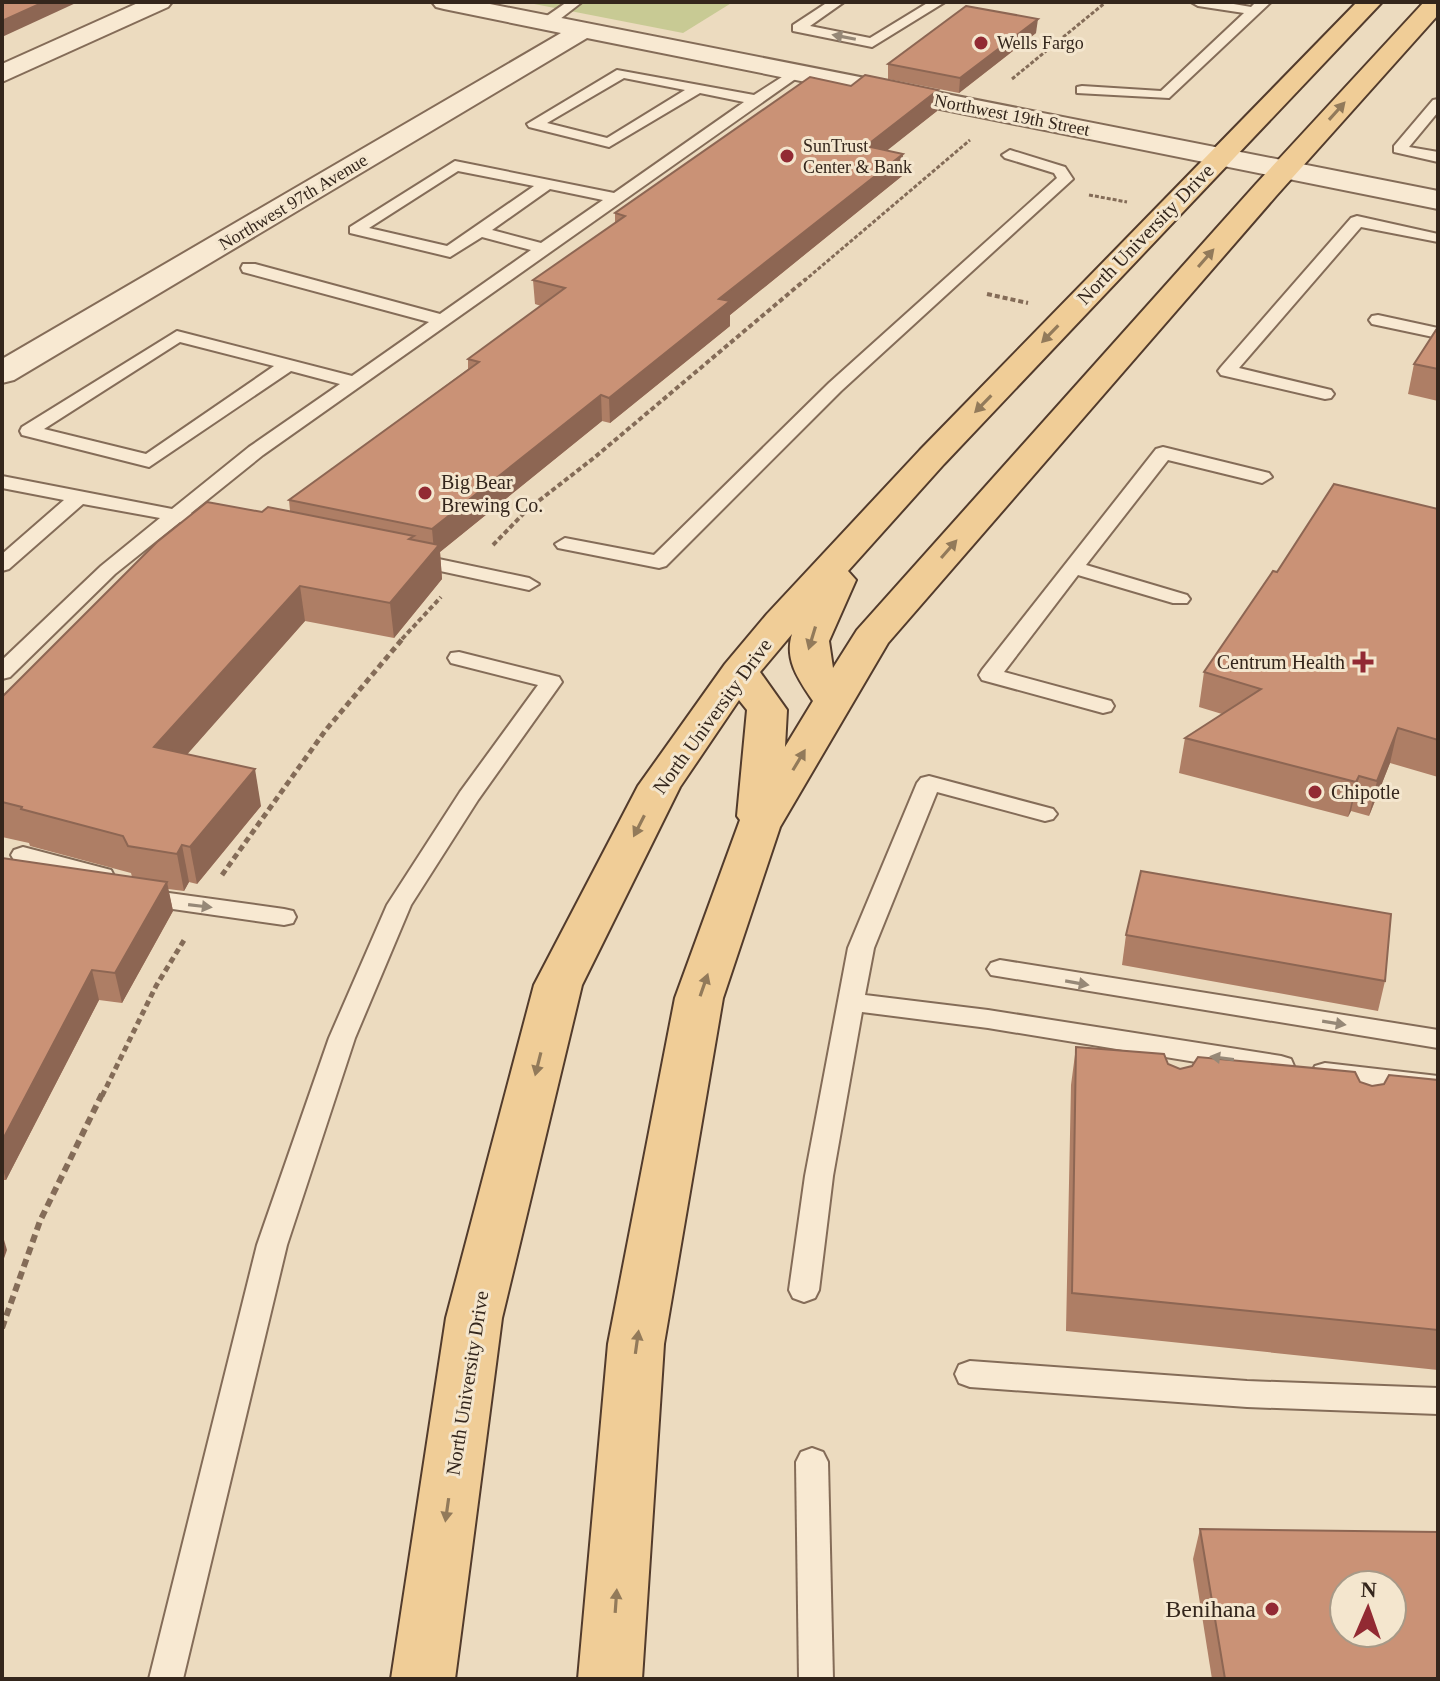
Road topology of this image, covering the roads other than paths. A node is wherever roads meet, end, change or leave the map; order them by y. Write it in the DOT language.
graph roads {
  1 [pos="160,2"];
  2 [pos="444,2"];
  3 [pos="837,2"];
  4 [pos="938,2"];
  5 [pos="1198,2"];
  6 [pos="1370,2"];
  7 [pos="1437,2"];
  8 [pos="1258,7"];
  9 [pos="579,16"];
  10 [pos="796,72"];
  11 [pos="2,74"];
  12 [pos="698,88"];
  13 [pos="1082,90"];
  14 [pos="756,100"];
  15 [pos="1438,103"];
  16 [pos="1010,155"];
  17 [pos="1219,156"];
  18 [pos="1438,157"];
  19 [pos="1285,169"];
  20 [pos="547,184"];
  21 [pos="617,198"];
  22 [pos="1438,200"];
  23 [pos="481,232"];
  24 [pos="1435,238"];
  25 [pos="544,249"];
  26 [pos="249,268"];
  27 [pos="443,320"];
  28 [pos="1378,320"];
  29 [pos="1438,333"];
  30 [pos="288,365"];
  31 [pos="2,373"];
  32 [pos="355,382"];
  33 [pos="1325,394"];
  34 [pos="1262,477"];
  35 [pos="2,482"];
  36 [pos="78,498"];
  37 [pos="174,516"];
  38 [pos="202,519"];
  39 [pos="855,542"];
  40 [pos="565,544"];
  41 [pos="389,555"];
  42 [pos="2,565"];
  43 [pos="1072,567"];
  44 [pos="529,584"];
  45 [pos="1180,599"];
  46 [pos="459,658"];
  47 [pos="2,672"];
  48 [pos="739,672"];
  49 [pos="834,701"];
  50 [pos="1103,706"];
  51 [pos="1045,814"];
  52 [pos="758,827"];
  53 [pos="12,852"];
  54 [pos="284,917"];
  55 [pos="1000,969"];
  56 [pos="851,1002"];
  57 [pos="1438,1039"];
  58 [pos="1174,1051"];
  59 [pos="1174,1080"];
  60 [pos="1438,1086"];
  61 [pos="804,1290"];
  62 [pos="970,1374"];
  63 [pos="1438,1401"];
  64 [pos="812,1462"];
  65 [pos="166,1679"];
  66 [pos="423,1679"];
  67 [pos="610,1679"];
  68 [pos="816,1679"];
  1 -- 11 [label="street"];
  2 -- 9 [label="street, Northwest 19th Street"];
  4 -- 3 [label="lane, one-way"];
  5 -- 8 [label="lane"];
  6 -- 17 [label="main road, North University Drive"];
  19 -- 7 [label="main road, one-way"];
  8 -- 13 [label="lane"];
  9 -- 10 [label="street, Northwest 19th Street"];
  9 -- 31 [label="street, Northwest 97th Avenue"];
  10 -- 14 [label="lane"];
  10 -- 17 [label="street, Northwest 19th Street"];
  12 -- 12 [label="lane"];
  12 -- 14 [label="lane"];
  14 -- 21 [label="lane"];
  15 -- 18 [label="lane"];
  16 -- 40 [label="lane"];
  17 -- 19 [label="street, Northwest 19th Street"];
  17 -- 39 [label="main road, North University Drive, one-way"];
  19 -- 22 [label="street, Northwest 19th Street"];
  49 -- 19 [label="main road, one-way"];
  20 -- 21 [label="lane"];
  20 -- 23 [label="lane"];
  20 -- 23 [label="lane"];
  21 -- 25 [label="lane"];
  23 -- 25 [label="lane"];
  24 -- 33 [label="lane"];
  25 -- 27 [label="lane"];
  26 -- 27 [label="lane"];
  27 -- 32 [label="lane"];
  28 -- 29 [label="lane"];
  30 -- 30 [label="lane"];
  30 -- 32 [label="lane"];
  32 -- 37 [label="lane"];
  34 -- 43 [label="lane"];
  35 -- 36 [label="lane"];
  36 -- 37 [label="lane"];
  36 -- 42 [label="lane"];
  37 -- 38 [label="lane"];
  37 -- 47 [label="lane"];
  39 -- 48 [label="main road, North University Drive"];
  39 -- 49 [label="main road, one-way"];
  41 -- 44 [label="lane"];
  43 -- 45 [label="lane"];
  43 -- 50 [label="lane"];
  46 -- 65 [label="lane"];
  48 -- 52 [label="main road"];
  48 -- 66 [label="main road, North University Drive, one-way"];
  52 -- 49 [label="main road, one-way"];
  51 -- 56 [label="lane"];
  67 -- 52 [label="main road, one-way"];
  53 -- 54 [label="lane, one-way"];
  55 -- 57 [label="lane, one-way"];
  56 -- 58 [label="lane"];
  56 -- 61 [label="lane"];
  58 -- 59 [label="lane"];
  60 -- 58 [label="lane, one-way"];
  62 -- 63 [label="lane"];
  64 -- 68 [label="lane"];
}
